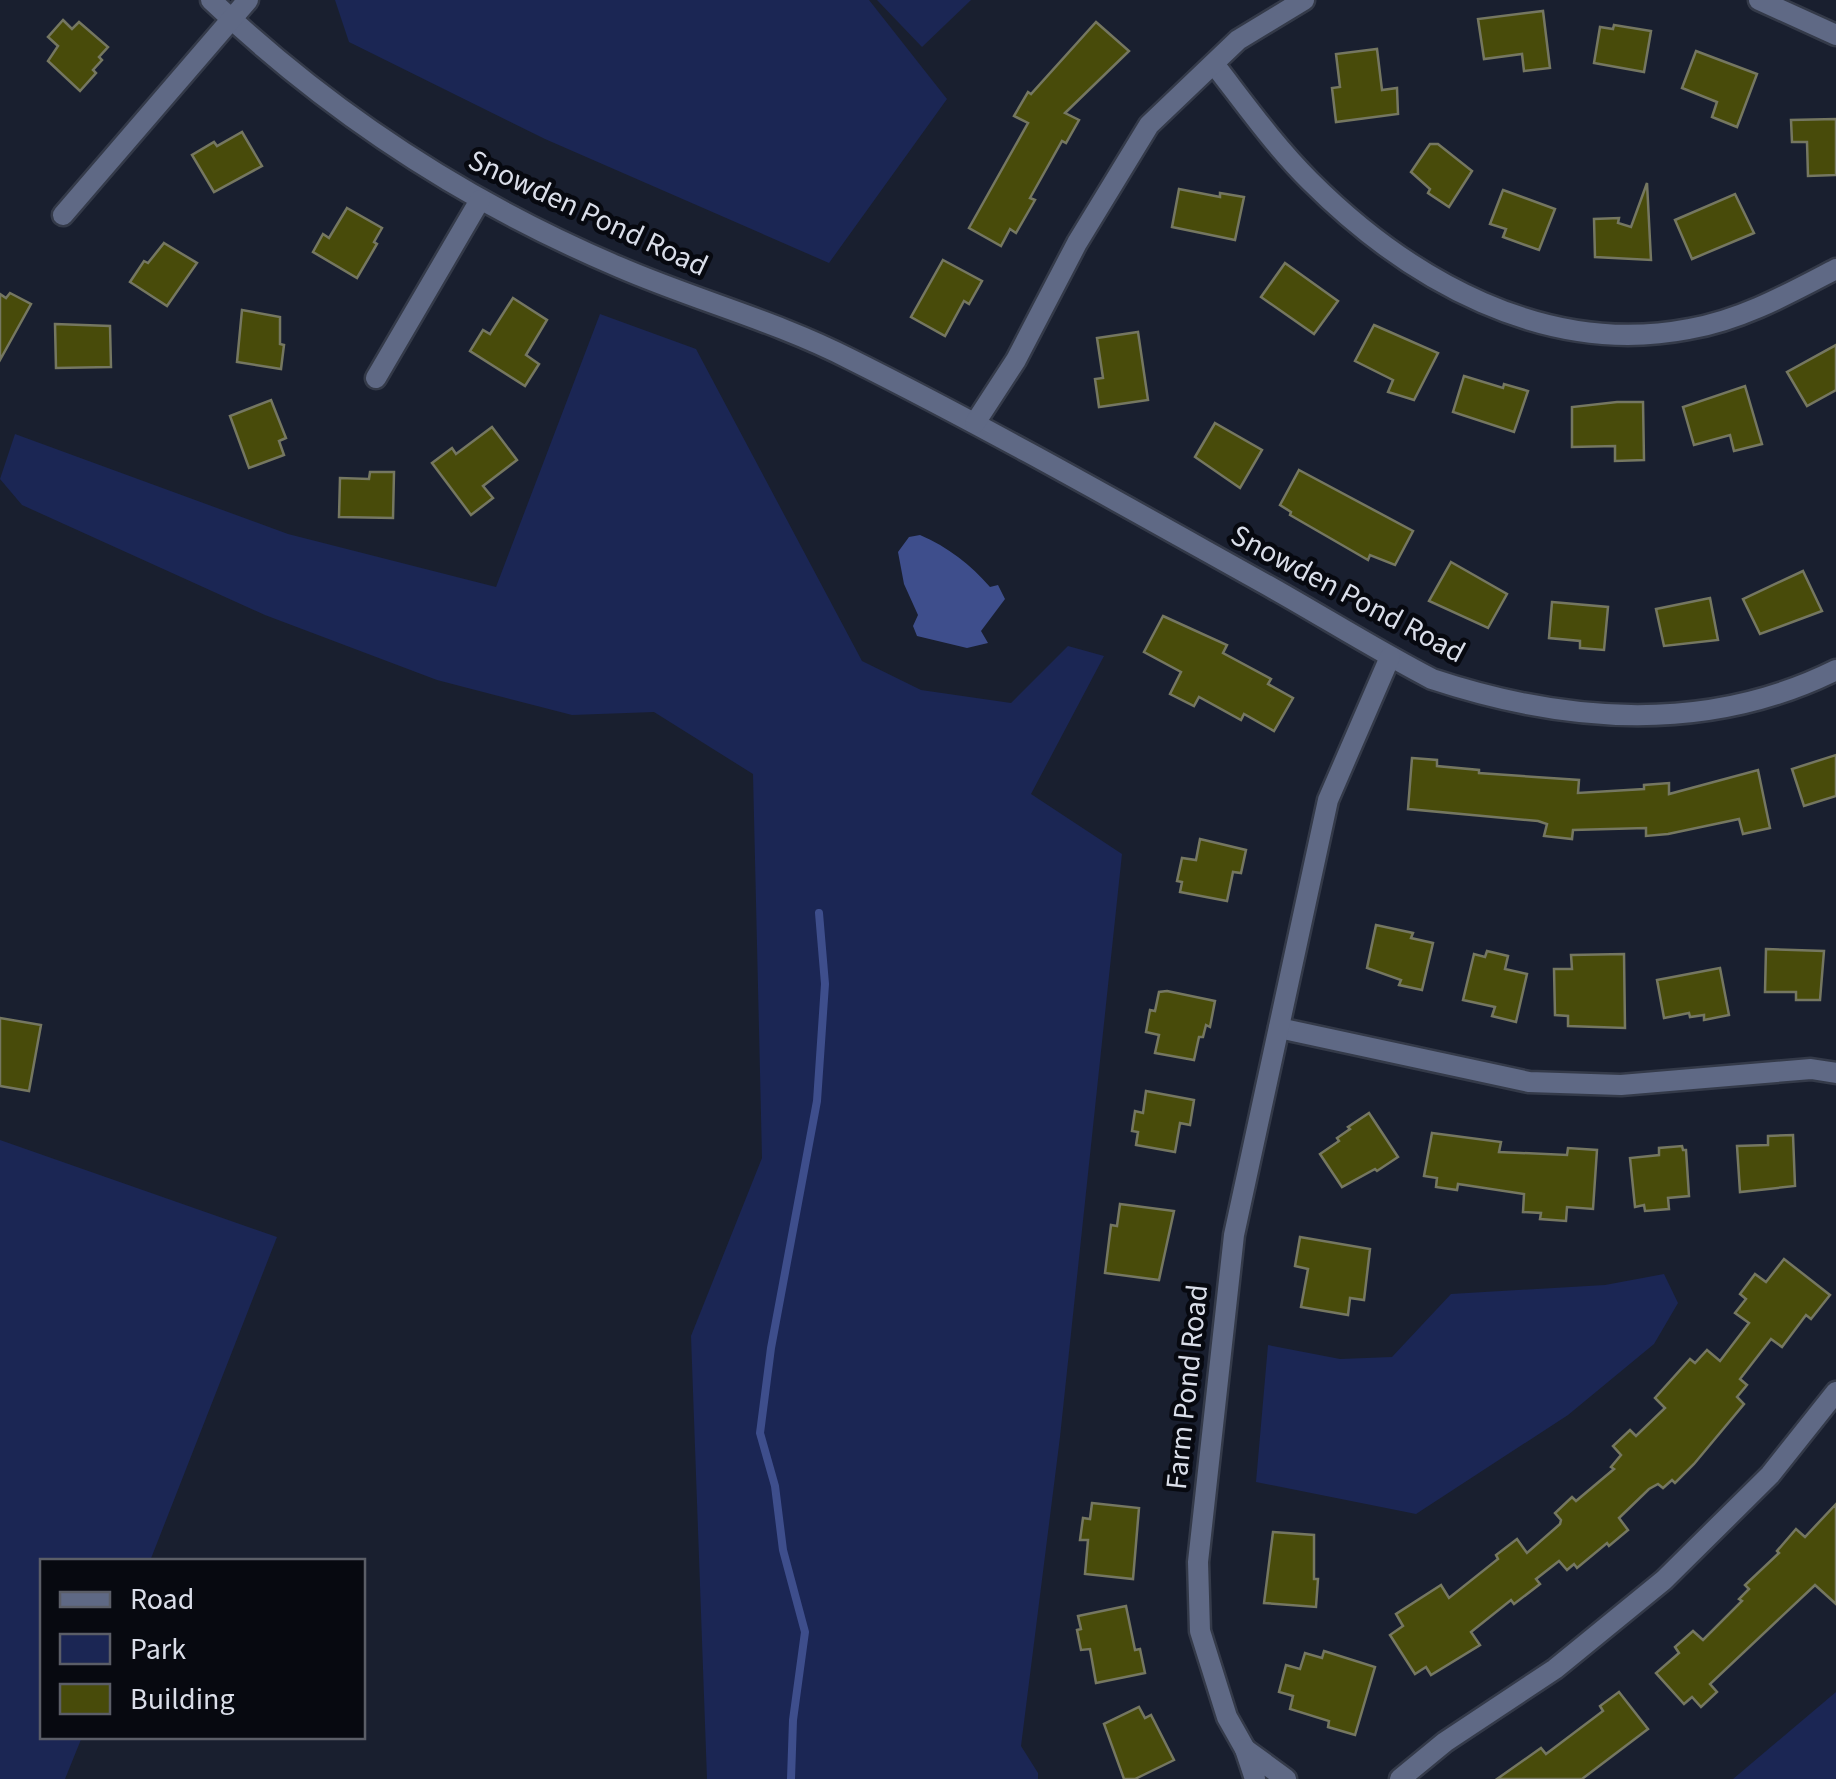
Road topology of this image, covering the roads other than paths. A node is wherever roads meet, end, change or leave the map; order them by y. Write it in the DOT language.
graph roads {
  1 [pos="211,0"];
  2 [pos="248,0"];
  3 [pos="1304,0"];
  4 [pos="1759,0"];
  5 [pos="232,20"];
  6 [pos="1836,35"];
  7 [pos="1214,64"];
  8 [pos="480,200"];
  9 [pos="63,215"];
  10 [pos="1836,268"];
  11 [pos="376,378"];
  12 [pos="975,422"];
  13 [pos="1390,657"];
  14 [pos="1836,670"];
  15 [pos="1279,1028"];
  16 [pos="1836,1073"];
  17 [pos="1836,1392"];
  18 [pos="1245,1749"];
  19 [pos="1254,1779"];
  20 [pos="1286,1779"];
  21 [pos="1400,1779"];
  1 -- 5 [label="street, Snowden Pond Road"];
  2 -- 5 [label="street"];
  3 -- 7 [label="street"];
  4 -- 6 [label="street"];
  5 -- 8 [label="street, Snowden Pond Road"];
  5 -- 9 [label="street"];
  7 -- 10 [label="street"];
  7 -- 12 [label="street"];
  8 -- 11 [label="street"];
  8 -- 12 [label="street, Snowden Pond Road"];
  12 -- 13 [label="street, Snowden Pond Road"];
  13 -- 14 [label="street, Snowden Pond Road"];
  13 -- 15 [label="street, Farm Pond Road"];
  15 -- 16 [label="street"];
  15 -- 18 [label="street, Farm Pond Road"];
  17 -- 21 [label="street"];
  18 -- 19 [label="street, Farm Pond Road"];
  18 -- 20 [label="street, Farm Pond Road"];
}
